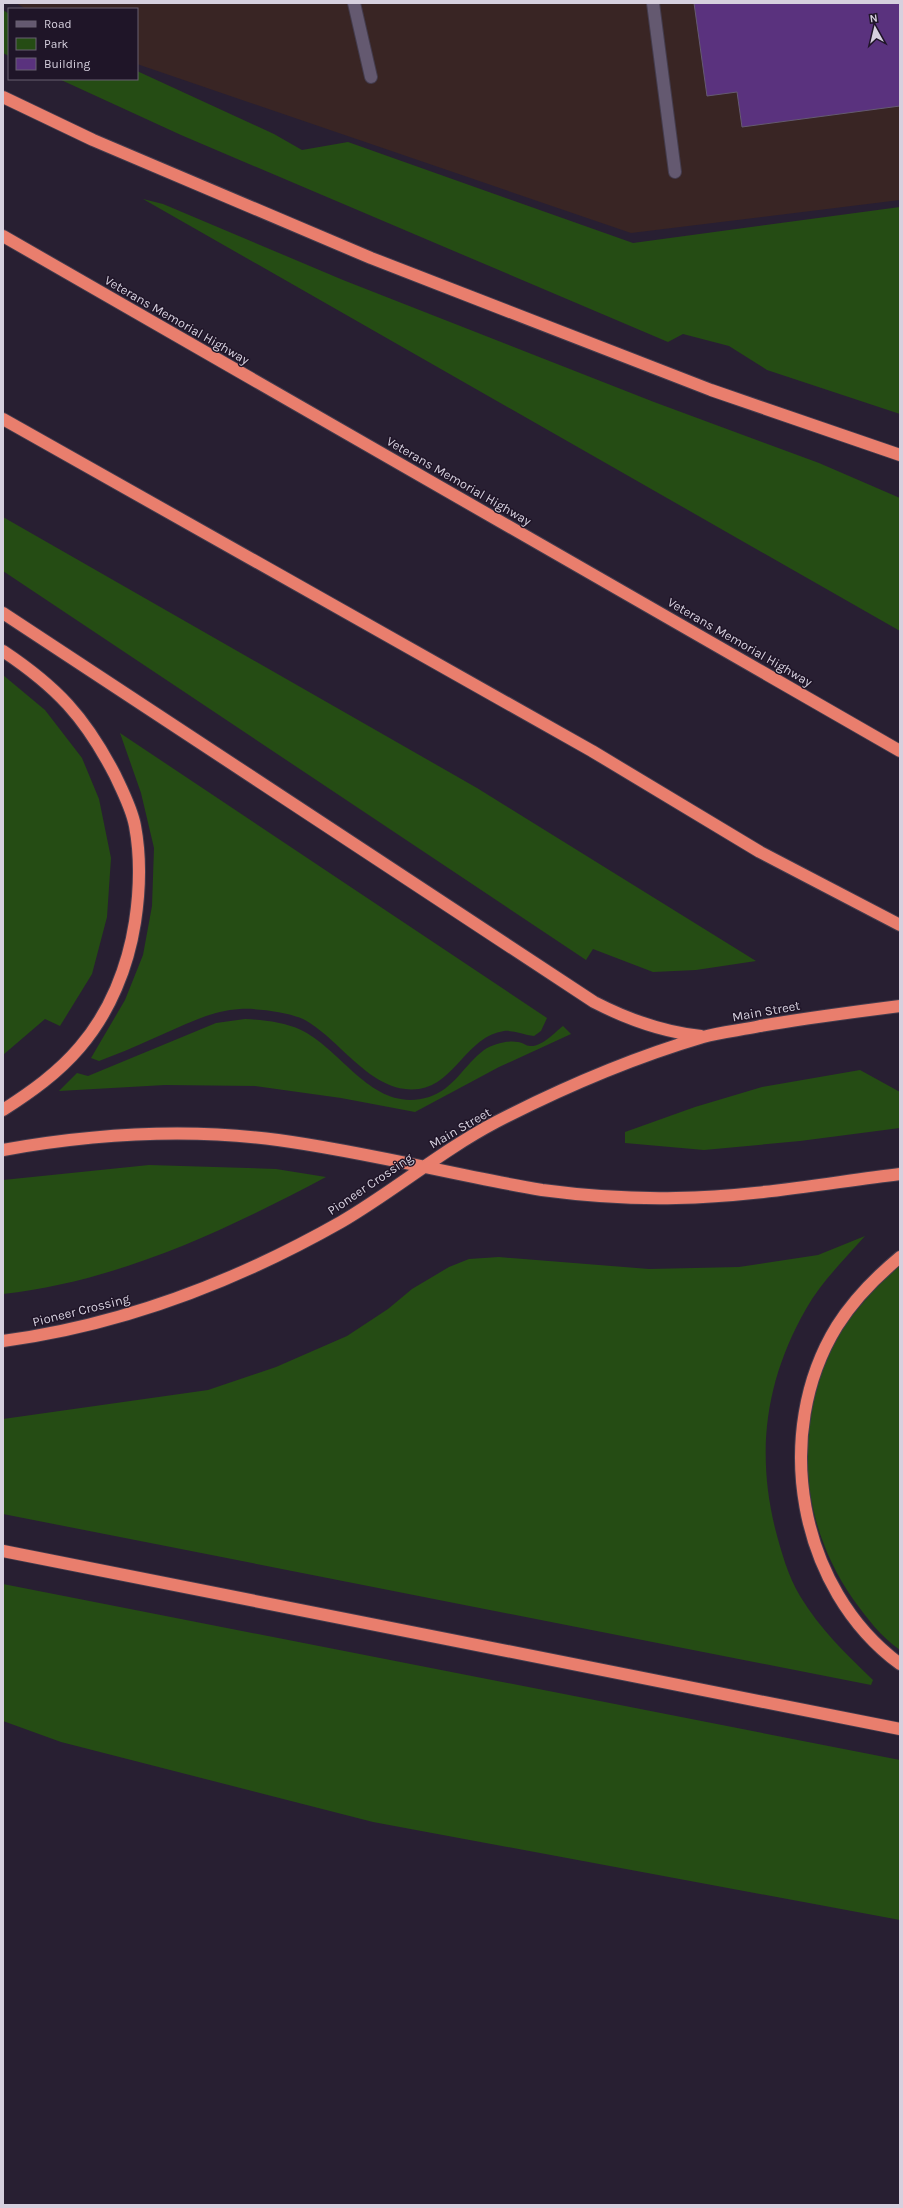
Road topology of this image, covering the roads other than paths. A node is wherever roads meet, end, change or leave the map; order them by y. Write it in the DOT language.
graph roads {
  1 [pos="354,3"];
  2 [pos="653,3"];
  3 [pos="371,77"];
  4 [pos="3,97"];
  5 [pos="675,172"];
  6 [pos="3,236"];
  7 [pos="3,419"];
  8 [pos="900,455"];
  9 [pos="3,613"];
  10 [pos="3,651"];
  11 [pos="900,751"];
  12 [pos="900,925"];
  13 [pos="900,1006"];
  14 [pos="705,1036"];
  15 [pos="3,1110"];
  16 [pos="3,1150"];
  17 [pos="425,1165"];
  18 [pos="900,1174"];
  19 [pos="900,1257"];
  20 [pos="3,1341"];
  21 [pos="3,1552"];
  22 [pos="900,1664"];
  23 [pos="900,1729"];
  1 -- 3 [label="lane"];
  2 -- 5 [label="lane"];
  4 -- 8 [label="highway"];
  6 -- 11 [label="highway, Veterans Memorial Highway"];
  7 -- 12 [label="highway"];
  9 -- 14 [label="highway"];
  10 -- 15 [label="highway"];
  13 -- 14 [label="highway, Main Street"];
  14 -- 17 [label="highway, Main Street"];
  16 -- 17 [label="highway, Pioneer Crossing"];
  17 -- 18 [label="highway, Main Street"];
  17 -- 20 [label="highway, Pioneer Crossing"];
  19 -- 22 [label="highway"];
  21 -- 23 [label="highway"];
}
